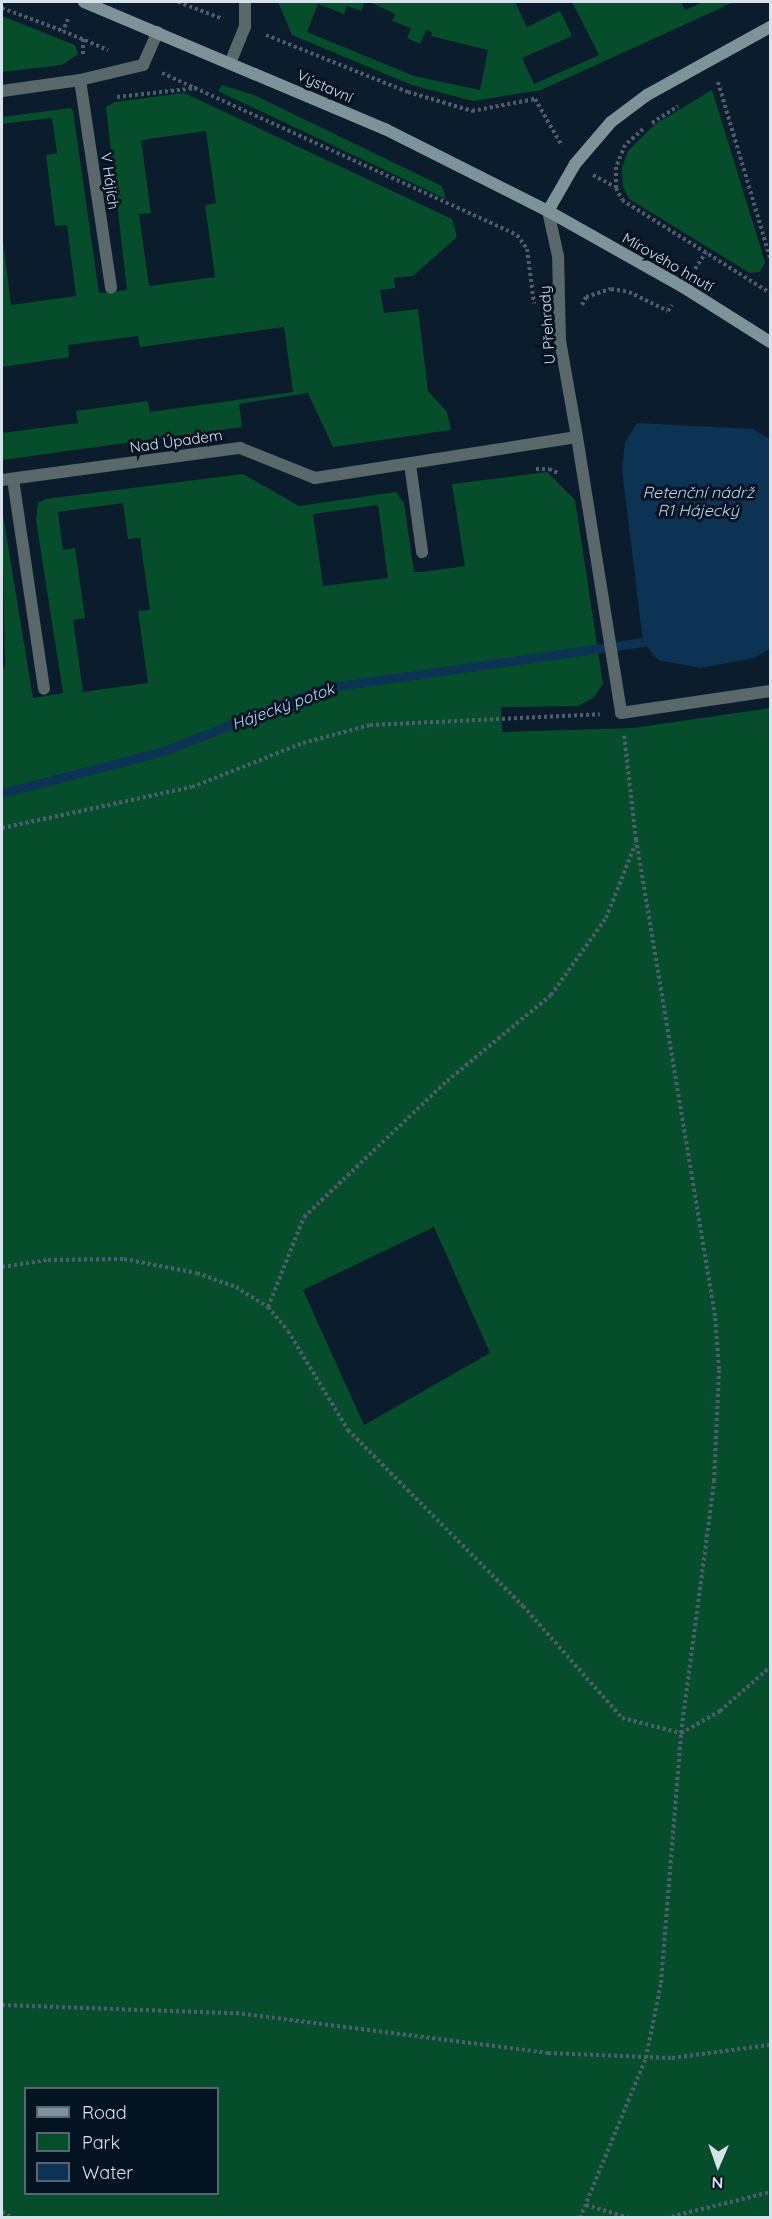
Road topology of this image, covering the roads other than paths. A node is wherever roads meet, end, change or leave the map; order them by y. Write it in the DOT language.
graph roads {
  1 [pos="84,2"];
  2 [pos="245,2"];
  3 [pos="771,27"];
  4 [pos="158,32"];
  5 [pos="231,62"];
  6 [pos="80,80"];
  7 [pos="2,90"];
  8 [pos="548,211"];
  9 [pos="111,288"];
  10 [pos="771,342"];
  11 [pos="577,437"];
  12 [pos="410,464"];
  13 [pos="7,480"];
  14 [pos="422,552"];
  15 [pos="44,689"];
  16 [pos="771,691"];
  1 -- 4 [label="main road, Výstavní"];
  2 -- 5 [label="street"];
  3 -- 8 [label="main road"];
  4 -- 5 [label="main road, Výstavní"];
  4 -- 6 [label="street"];
  5 -- 8 [label="main road, Výstavní"];
  6 -- 7 [label="street"];
  6 -- 9 [label="street, V Hájích"];
  8 -- 10 [label="main road, Mírového hnutí"];
  8 -- 11 [label="street, U Přehrady"];
  11 -- 12 [label="street, Nad Úpadem"];
  11 -- 16 [label="street, U Přehrady"];
  12 -- 13 [label="street, Nad Úpadem"];
  12 -- 14 [label="street"];
  13 -- 15 [label="street, Nad Úpadem"];
}
